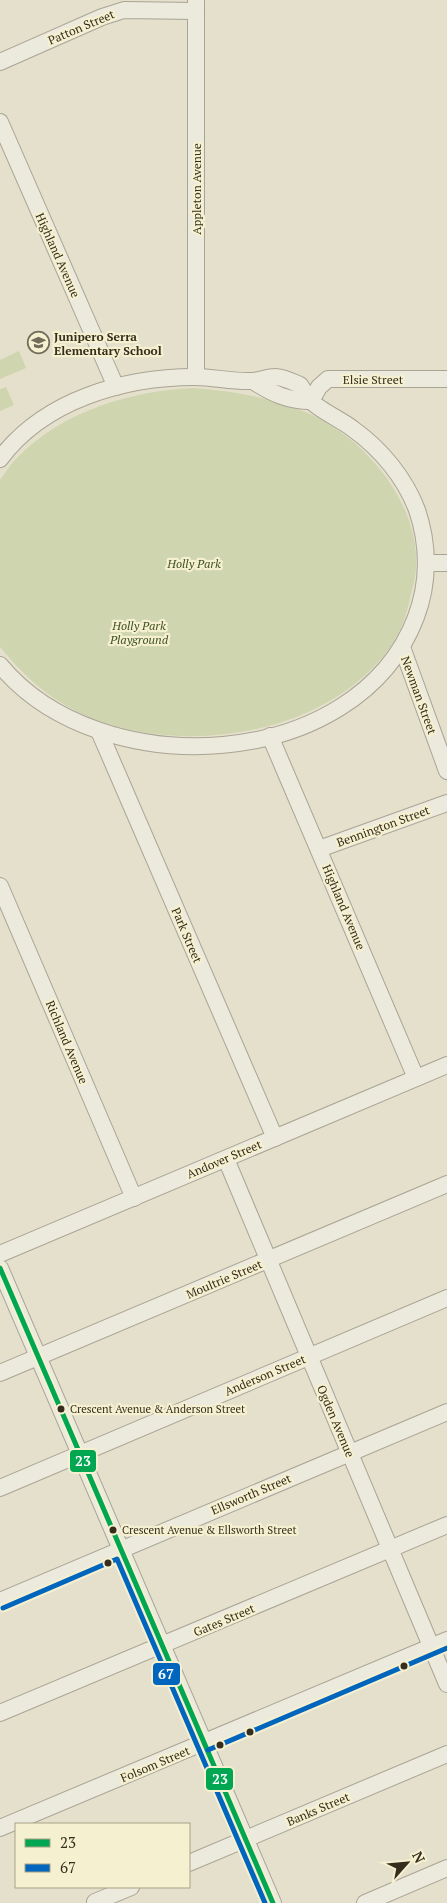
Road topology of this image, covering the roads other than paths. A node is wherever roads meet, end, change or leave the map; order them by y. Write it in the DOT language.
graph roads {
  1 [pos="196,6"];
  2 [pos="0,62"];
  3 [pos="0,122"];
  4 [pos="196,377"];
  5 [pos="447,379"];
  6 [pos="116,387"];
  7 [pos="311,401"];
  8 [pos="0,459"];
  9 [pos="426,563"];
  10 [pos="447,563"];
  11 [pos="402,647"];
  12 [pos="0,665"];
  13 [pos="99,731"];
  14 [pos="270,736"];
  15 [pos="447,771"];
  16 [pos="447,803"];
  17 [pos="319,849"];
  18 [pos="0,886"];
  19 [pos="447,1065"];
  20 [pos="416,1078"];
  21 [pos="275,1138"];
  22 [pos="226,1159"];
  23 [pos="447,1184"];
  24 [pos="134,1198"];
  25 [pos="0,1254"];
  26 [pos="268,1260"];
  27 [pos="0,1268"];
  28 [pos="447,1298"];
  29 [pos="38,1357"];
  30 [pos="309,1357"];
  31 [pos="0,1373"];
  32 [pos="447,1412"];
  33 [pos="80,1453"];
  34 [pos="350,1453"];
  35 [pos="0,1488"];
  36 [pos="447,1526"];
  37 [pos="121,1549"];
  38 [pos="390,1549"];
  39 [pos="0,1601"];
  40 [pos="447,1640"];
  41 [pos="163,1646"];
  42 [pos="431,1647"];
  43 [pos="447,1684"];
  44 [pos="0,1713"];
  45 [pos="205,1743"];
  46 [pos="447,1754"];
  47 [pos="0,1828"];
  48 [pos="246,1839"];
  49 [pos="190,1863"];
  50 [pos="447,1868"];
  51 [pos="129,1888"];
  52 [pos="95,1902"];
  53 [pos="274,1903"];
  54 [pos="365,1903"];
  1 -- 2 [label="street, Patton Street"];
  1 -- 4 [label="street, Appleton Avenue"];
  3 -- 6 [label="street, Highland Avenue"];
  4 -- 6 [label="street"];
  4 -- 7 [label="street"];
  5 -- 7 [label="street, Elsie Street"];
  6 -- 8 [label="street"];
  7 -- 9 [label="street"];
  9 -- 10 [label="street"];
  9 -- 11 [label="street"];
  11 -- 14 [label="street"];
  11 -- 15 [label="street, Newman Street"];
  12 -- 13 [label="street"];
  13 -- 14 [label="street"];
  13 -- 21 [label="street, Park Street"];
  14 -- 17 [label="street, Highland Avenue"];
  16 -- 17 [label="street, Bennington Street"];
  17 -- 20 [label="street, Highland Avenue"];
  18 -- 24 [label="street, Richland Avenue"];
  19 -- 20 [label="street, Andover Street"];
  20 -- 21 [label="street, Andover Street"];
  21 -- 22 [label="street, Andover Street"];
  22 -- 24 [label="street, Andover Street"];
  22 -- 26 [label="street, Ogden Avenue"];
  23 -- 26 [label="street, Moultrie Street"];
  24 -- 25 [label="street, Andover Street"];
  26 -- 29 [label="street, Moultrie Street"];
  26 -- 30 [label="street, Ogden Avenue"];
  27 -- 29 [label="street"];
  28 -- 30 [label="street, Anderson Street"];
  29 -- 31 [label="street, Moultrie Street"];
  29 -- 33 [label="street"];
  30 -- 33 [label="street, Anderson Street"];
  30 -- 34 [label="street, Ogden Avenue"];
  32 -- 34 [label="street, Ellsworth Street"];
  33 -- 35 [label="street, Anderson Street"];
  33 -- 37 [label="street"];
  34 -- 37 [label="street, Ellsworth Street"];
  34 -- 38 [label="street, Ogden Avenue"];
  36 -- 38 [label="street, Gates Street"];
  37 -- 39 [label="street, Ellsworth Street"];
  37 -- 41 [label="street"];
  38 -- 41 [label="street, Gates Street"];
  38 -- 42 [label="street, Ogden Avenue"];
  40 -- 42 [label="street, Folsom Street"];
  41 -- 44 [label="street, Gates Street"];
  41 -- 45 [label="street"];
  42 -- 43 [label="street, Ogden Avenue"];
  42 -- 45 [label="street, Folsom Street"];
  45 -- 47 [label="street, Folsom Street"];
  45 -- 48 [label="street"];
  46 -- 48 [label="street, Banks Street"];
  48 -- 49 [label="street, Banks Street"];
  48 -- 53 [label="street"];
  50 -- 54 [label="street"];
  51 -- 52 [label="street"];
}
